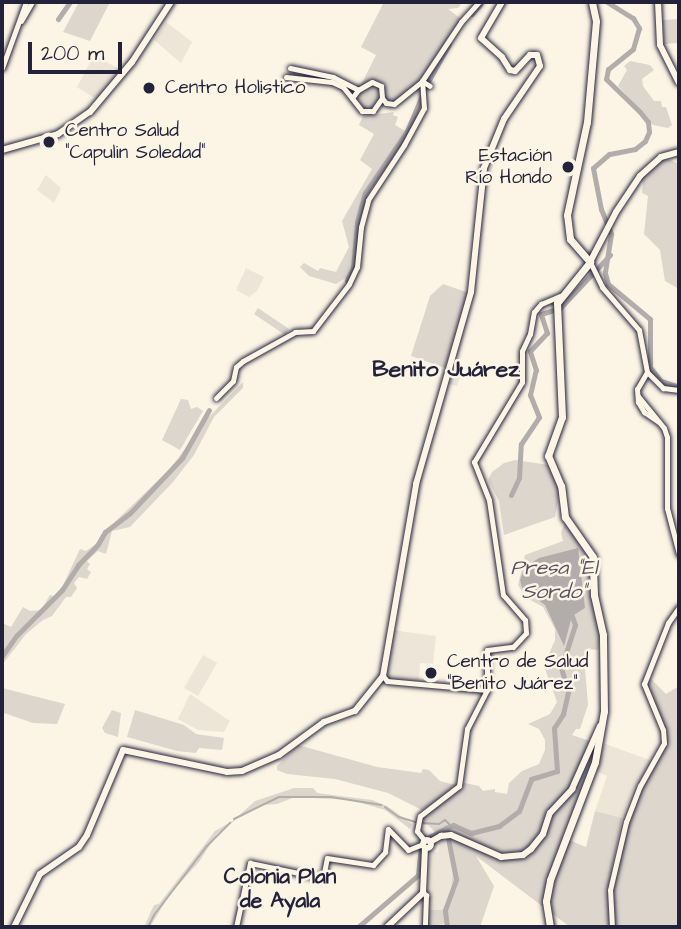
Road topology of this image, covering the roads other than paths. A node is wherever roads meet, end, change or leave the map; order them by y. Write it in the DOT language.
graph roads {
  1 [pos="26,2"];
  2 [pos="32,2"];
  3 [pos="171,2"];
  4 [pos="479,2"];
  5 [pos="502,2"];
  6 [pos="658,2"];
  7 [pos="593,5"];
  8 [pos="17,27"];
  9 [pos="2,68"];
  10 [pos="290,68"];
  11 [pos="286,77"];
  12 [pos="678,80"];
  13 [pos="426,83"];
  14 [pos="358,90"];
  15 [pos="352,98"];
  16 [pos="382,98"];
  17 [pos="2,150"];
  18 [pos="679,152"];
  19 [pos="592,268"];
  20 [pos="558,300"];
  21 [pos="647,372"];
  22 [pos="679,390"];
  23 [pos="216,398"];
  24 [pos="679,554"];
  25 [pos="679,607"];
  26 [pos="385,679"];
  27 [pos="487,690"];
  28 [pos="604,722"];
  29 [pos="426,845"];
  30 [pos="425,894"];
  31 [pos="14,927"];
  32 [pos="236,927"];
  33 [pos="387,927"];
  34 [pos="425,927"];
  35 [pos="550,927"];
  36 [pos="612,927"];
  1 -- 8 [label="street"];
  2 -- 8 [label="street"];
  3 -- 17 [label="main road"];
  4 -- 13 [label="street"];
  5 -- 26 [label="main road"];
  6 -- 12 [label="main road"];
  7 -- 19 [label="main road"];
  8 -- 9 [label="street"];
  10 -- 14 [label="street"];
  11 -- 15 [label="street"];
  13 -- 16 [label="street"];
  13 -- 23 [label="street"];
  14 -- 15 [label="street"];
  14 -- 16 [label="street"];
  15 -- 16 [label="street"];
  18 -- 19 [label="main road"];
  19 -- 20 [label="main road"];
  19 -- 21 [label="street"];
  20 -- 27 [label="street"];
  20 -- 28 [label="main road"];
  21 -- 22 [label="street"];
  21 -- 24 [label="street"];
  25 -- 36 [label="street"];
  26 -- 27 [label="street"];
  26 -- 31 [label="main road"];
  27 -- 29 [label="street"];
  28 -- 29 [label="main road"];
  28 -- 35 [label="main road"];
  29 -- 30 [label="main road"];
  29 -- 32 [label="street"];
  30 -- 33 [label="main road"];
  30 -- 34 [label="street"];
}
